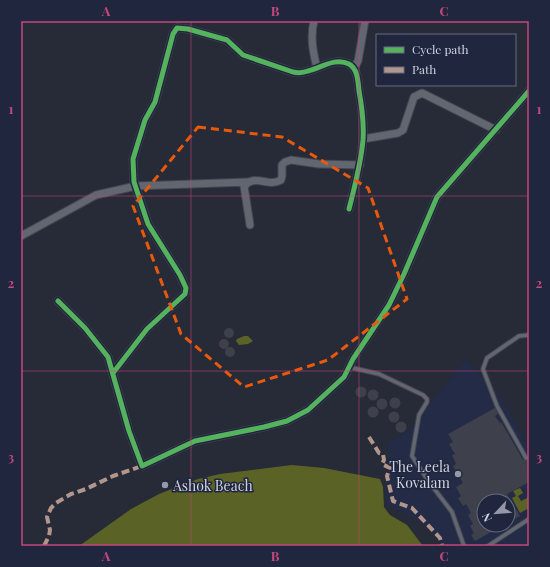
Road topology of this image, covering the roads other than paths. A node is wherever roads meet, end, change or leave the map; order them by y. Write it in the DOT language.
graph roads {
  1 [pos="314,21"];
  2 [pos="364,21"];
  3 [pos="352,66"];
  4 [pos="318,68"];
  5 [pos="529,91"];
  6 [pos="496,130"];
  7 [pos="363,139"];
  8 [pos="360,165"];
  9 [pos="248,182"];
  10 [pos="136,186"];
  11 [pos="349,209"];
  12 [pos="250,225"];
  13 [pos="21,236"];
  14 [pos="58,301"];
  15 [pos="529,335"];
  16 [pos="350,366"];
  17 [pos="113,373"];
  18 [pos="526,458"];
  19 [pos="529,520"];
  20 [pos="464,546"];
  21 [pos="488,546"];
  1 -- 4 [label="street"];
  2 -- 3 [label="street"];
  3 -- 4 [label="street"];
  3 -- 7 [label="street"];
  4 -- 10 [label="street"];
  5 -- 6 [label="street"];
  6 -- 7 [label="street"];
  6 -- 16 [label="street"];
  7 -- 8 [label="street"];
  8 -- 9 [label="street"];
  8 -- 11 [label="street"];
  9 -- 10 [label="street"];
  9 -- 12 [label="street"];
  10 -- 13 [label="street"];
  10 -- 17 [label="street"];
  14 -- 17 [label="street"];
  15 -- 18 [label="lane"];
  16 -- 17 [label="street"];
  16 -- 20 [label="lane"];
  19 -- 21 [label="lane"];
}
